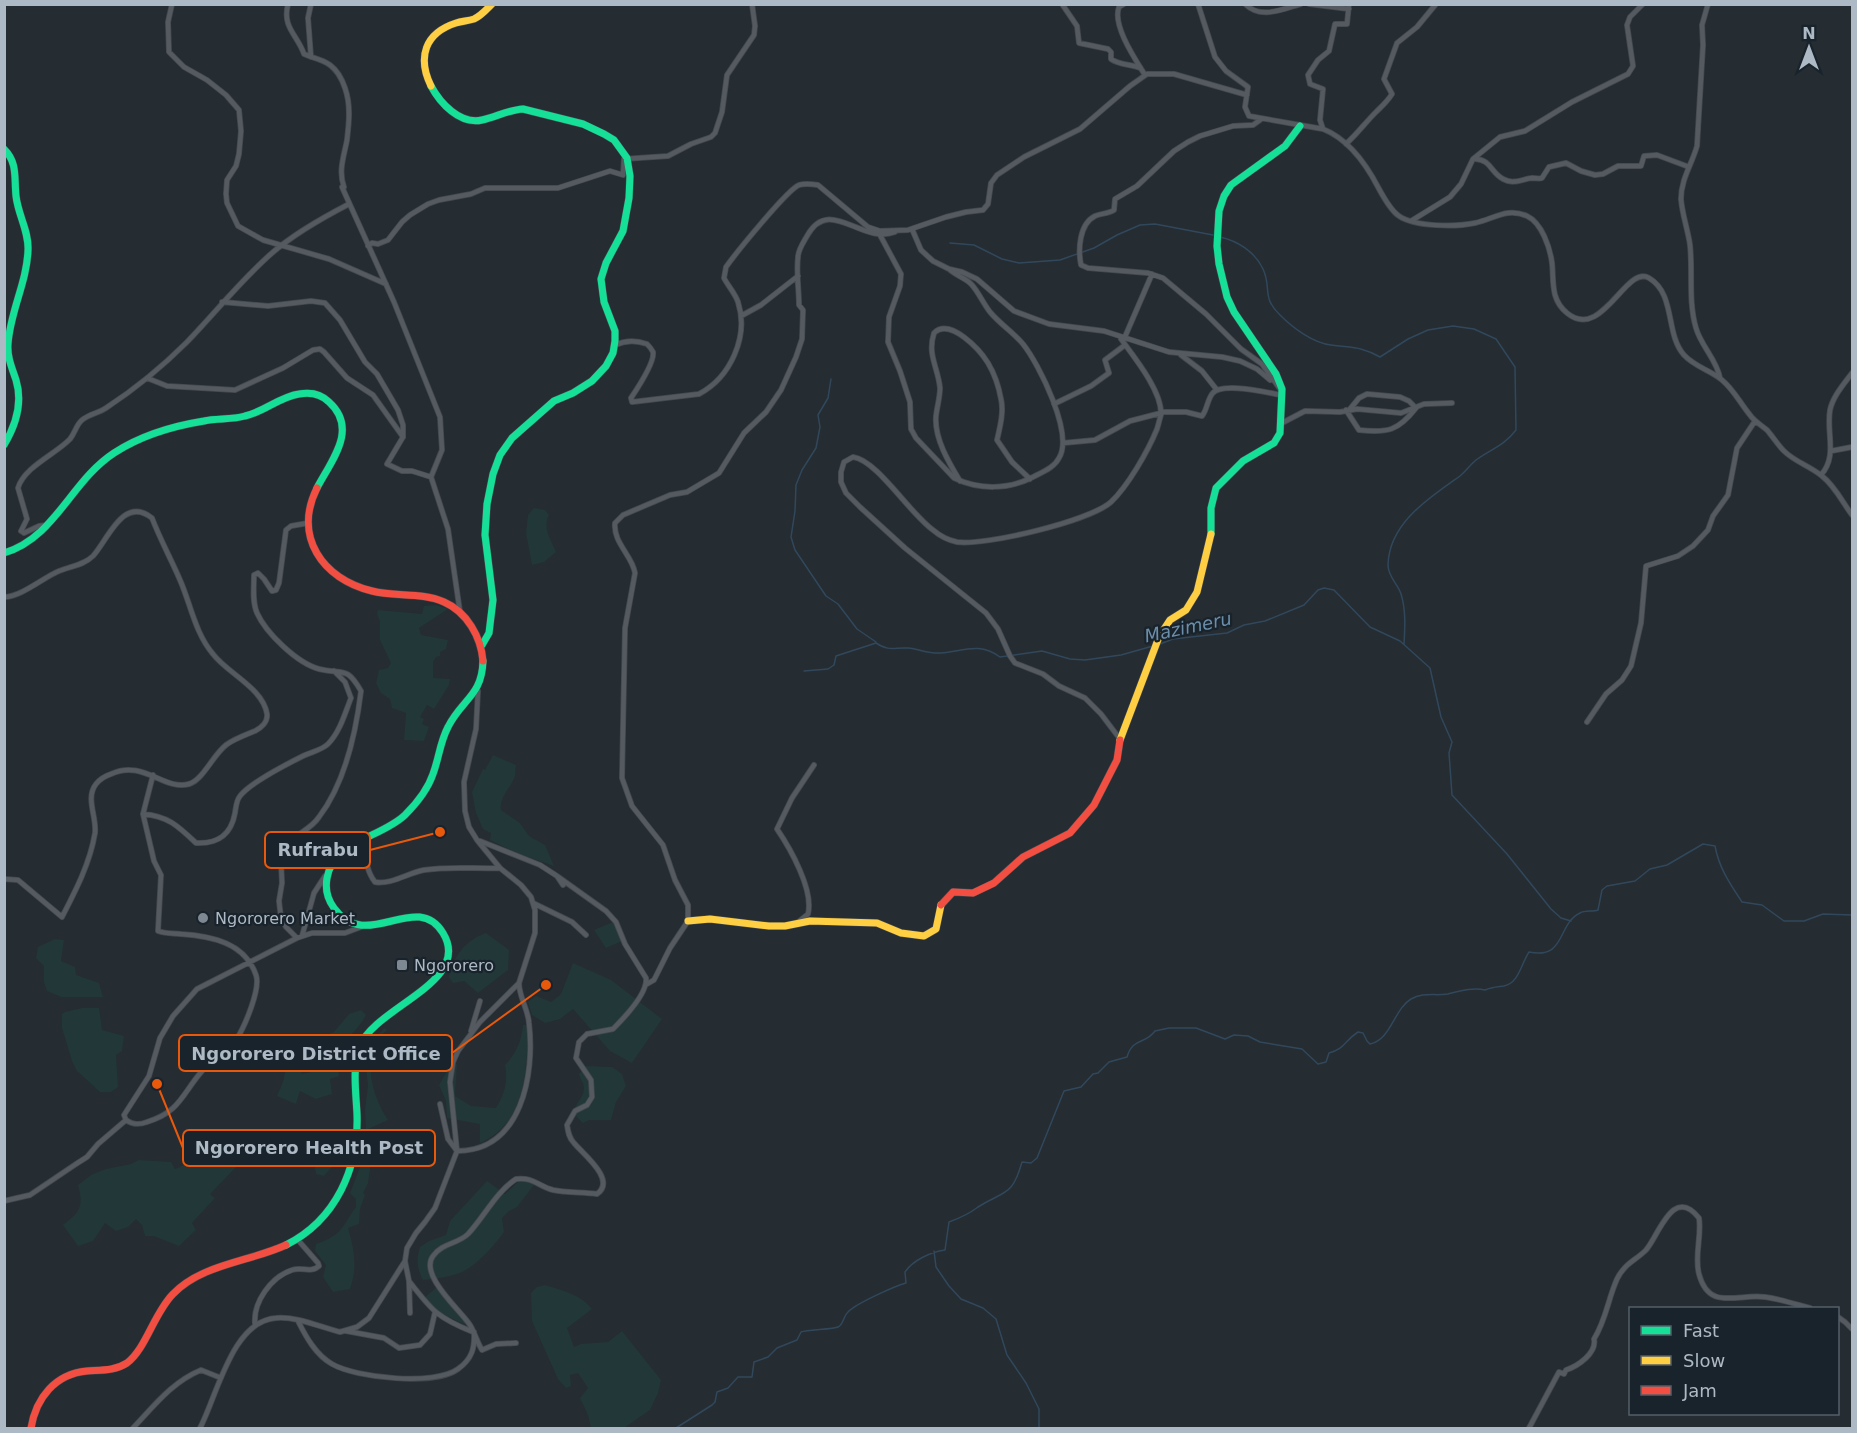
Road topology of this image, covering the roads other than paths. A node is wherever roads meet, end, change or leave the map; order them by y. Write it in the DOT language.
graph roads {
  1 [pos="172,4"];
  2 [pos="288,4"];
  3 [pos="311,4"];
  4 [pos="492,4"];
  5 [pos="752,4"];
  6 [pos="1062,4"];
  7 [pos="1124,4"];
  8 [pos="1198,4"];
  9 [pos="1245,4"];
  10 [pos="1301,4"];
  11 [pos="1309,4"];
  12 [pos="1436,4"];
  13 [pos="1643,4"];
  14 [pos="1708,4"];
  15 [pos="1349,7"];
  16 [pos="311,57"];
  17 [pos="1140,68"];
  18 [pos="1145,75"];
  19 [pos="1247,95"];
  20 [pos="1261,119"];
  21 [pos="1300,126"];
  22 [pos="1323,129"];
  23 [pos="1346,144"];
  24 [pos="4,149"];
  25 [pos="627,159"];
  26 [pos="1473,159"];
  27 [pos="1689,167"];
  28 [pos="349,204"];
  29 [pos="1411,221"];
  30 [pos="912,229"];
  31 [pos="895,232"];
  32 [pos="880,235"];
  33 [pos="281,246"];
  34 [pos="368,246"];
  35 [pos="949,269"];
  36 [pos="1152,274"];
  37 [pos="798,276"];
  38 [pos="386,284"];
  39 [pos="222,302"];
  40 [pos="741,316"];
  41 [pos="1122,338"];
  42 [pos="615,345"];
  43 [pos="1125,345"];
  44 [pos="1178,353"];
  45 [pos="1852,373"];
  46 [pos="147,378"];
  47 [pos="1720,378"];
  48 [pos="1217,390"];
  49 [pos="1282,393"];
  50 [pos="1452,403"];
  51 [pos="1054,404"];
  52 [pos="1416,408"];
  53 [pos="1348,410"];
  54 [pos="1161,413"];
  55 [pos="1755,421"];
  56 [pos="1282,423"];
  57 [pos="403,437"];
  58 [pos="1063,443"];
  59 [pos="4,445"];
  60 [pos="1852,447"];
  61 [pos="1831,451"];
  62 [pos="1821,475"];
  63 [pos="431,477"];
  64 [pos="1030,479"];
  65 [pos="960,481"];
  66 [pos="1852,515"];
  67 [pos="308,523"];
  68 [pos="47,525"];
  69 [pos="4,553"];
  70 [pos="4,597"];
  71 [pos="460,612"];
  72 [pos="482,645"];
  73 [pos="334,671"];
  74 [pos="478,688"];
  75 [pos="1587,722"];
  76 [pos="1120,740"];
  77 [pos="814,765"];
  78 [pos="153,775"];
  79 [pos="143,814"];
  80 [pos="364,839"];
  81 [pos="477,840"];
  82 [pos="500,868"];
  83 [pos="327,874"];
  84 [pos="557,876"];
  85 [pos="4,879"];
  86 [pos="563,885"];
  87 [pos="532,903"];
  88 [pos="688,921"];
  89 [pos="797,923"];
  90 [pos="363,926"];
  91 [pos="586,935"];
  92 [pos="300,937"];
  93 [pos="249,961"];
  94 [pos="519,983"];
  95 [pos="647,984"];
  96 [pos="480,1001"];
  97 [pos="470,1034"];
  98 [pos="440,1104"];
  99 [pos="126,1120"];
  100 [pos="457,1151"];
  101 [pos="4,1201"];
  102 [pos="297,1240"];
  103 [pos="405,1261"];
  104 [pos="409,1281"];
  105 [pos="1806,1307"];
  106 [pos="435,1312"];
  107 [pos="410,1313"];
  108 [pos="1839,1318"];
  109 [pos="298,1321"];
  110 [pos="255,1324"];
  111 [pos="1852,1329"];
  112 [pos="346,1331"];
  113 [pos="474,1332"];
  114 [pos="516,1343"];
  115 [pos="221,1378"];
  116 [pos="31,1428"];
  117 [pos="133,1428"];
  118 [pos="200,1428"];
  119 [pos="1529,1428"];
  1 -- 33 [label="street"];
  2 -- 16 [label="street"];
  3 -- 16 [label="street"];
  4 -- 25 [label="main road"];
  5 -- 25 [label="street"];
  6 -- 17 [label="street"];
  7 -- 17 [label="street"];
  8 -- 19 [label="street"];
  9 -- 10 [label="street"];
  11 -- 15 [label="street"];
  12 -- 23 [label="street"];
  13 -- 26 [label="street"];
  14 -- 27 [label="street"];
  15 -- 22 [label="street"];
  16 -- 28 [label="street"];
  17 -- 18 [label="street"];
  18 -- 19 [label="street"];
  18 -- 30 [label="street"];
  19 -- 20 [label="street"];
  20 -- 21 [label="street"];
  20 -- 36 [label="street"];
  21 -- 22 [label="street"];
  21 -- 49 [label="main road"];
  22 -- 23 [label="street"];
  23 -- 29 [label="street"];
  24 -- 59 [label="main road"];
  25 -- 34 [label="street"];
  25 -- 42 [label="main road"];
  26 -- 27 [label="street"];
  26 -- 29 [label="street"];
  27 -- 47 [label="street"];
  28 -- 33 [label="street"];
  28 -- 34 [label="street"];
  29 -- 47 [label="street"];
  30 -- 31 [label="street"];
  30 -- 35 [label="street"];
  31 -- 32 [label="street"];
  31 -- 40 [label="street"];
  32 -- 37 [label="street"];
  32 -- 65 [label="street"];
  33 -- 38 [label="street"];
  33 -- 39 [label="street"];
  34 -- 38 [label="street"];
  35 -- 41 [label="street"];
  35 -- 51 [label="street"];
  36 -- 41 [label="street"];
  36 -- 49 [label="street"];
  37 -- 40 [label="street"];
  37 -- 88 [label="street"];
  38 -- 63 [label="street"];
  39 -- 46 [label="street"];
  39 -- 57 [label="street"];
  40 -- 42 [label="street"];
  41 -- 43 [label="street"];
  41 -- 44 [label="street"];
  42 -- 72 [label="main road"];
  43 -- 51 [label="street"];
  43 -- 54 [label="street"];
  44 -- 48 [label="street"];
  44 -- 49 [label="street"];
  45 -- 61 [label="street"];
  46 -- 57 [label="street"];
  46 -- 68 [label="street"];
  47 -- 55 [label="street"];
  48 -- 49 [label="street"];
  48 -- 54 [label="street"];
  49 -- 56 [label="main road"];
  50 -- 52 [label="street"];
  51 -- 58 [label="street"];
  52 -- 53 [label="street"];
  52 -- 53 [label="street"];
  52 -- 53 [label="street"];
  53 -- 56 [label="street"];
  54 -- 58 [label="street"];
  54 -- 76 [label="street"];
  55 -- 62 [label="street"];
  55 -- 75 [label="street"];
  56 -- 76 [label="main road"];
  57 -- 63 [label="street"];
  58 -- 64 [label="street"];
  60 -- 61 [label="street"];
  61 -- 62 [label="street"];
  62 -- 66 [label="street"];
  63 -- 71 [label="street"];
  64 -- 65 [label="street"];
  64 -- 65 [label="street"];
  67 -- 68 [label="main road"];
  67 -- 71 [label="main road"];
  67 -- 73 [label="street"];
  68 -- 69 [label="main road"];
  70 -- 78 [label="street"];
  71 -- 72 [label="main road"];
  72 -- 74 [label="main road"];
  73 -- 79 [label="street"];
  73 -- 92 [label="street"];
  74 -- 80 [label="main road"];
  74 -- 81 [label="street"];
  76 -- 89 [label="main road"];
  77 -- 89 [label="street"];
  78 -- 79 [label="street"];
  78 -- 85 [label="street"];
  79 -- 93 [label="street"];
  80 -- 82 [label="street"];
  80 -- 83 [label="main road"];
  81 -- 82 [label="street"];
  81 -- 84 [label="street"];
  82 -- 87 [label="street"];
  83 -- 90 [label="main road"];
  83 -- 92 [label="street"];
  84 -- 86 [label="street"];
  84 -- 95 [label="street"];
  87 -- 91 [label="street"];
  87 -- 94 [label="street"];
  88 -- 89 [label="main road"];
  88 -- 95 [label="street"];
  90 -- 92 [label="street"];
  90 -- 102 [label="main road"];
  92 -- 93 [label="street"];
  93 -- 99 [label="street"];
  93 -- 99 [label="street"];
  94 -- 97 [label="street"];
  94 -- 100 [label="street"];
  95 -- 113 [label="street"];
  96 -- 97 [label="street"];
  97 -- 100 [label="street"];
  98 -- 100 [label="street"];
  99 -- 101 [label="street"];
  100 -- 103 [label="street"];
  102 -- 110 [label="street"];
  102 -- 116 [label="main road"];
  103 -- 104 [label="street"];
  103 -- 112 [label="street"];
  104 -- 106 [label="street"];
  104 -- 107 [label="street"];
  105 -- 119 [label="street"];
  106 -- 112 [label="street"];
  106 -- 113 [label="street"];
  108 -- 111 [label="street"];
  109 -- 110 [label="street"];
  109 -- 112 [label="street"];
  109 -- 113 [label="street"];
  110 -- 115 [label="street"];
  113 -- 114 [label="street"];
  115 -- 117 [label="street"];
  115 -- 118 [label="street"];
}
